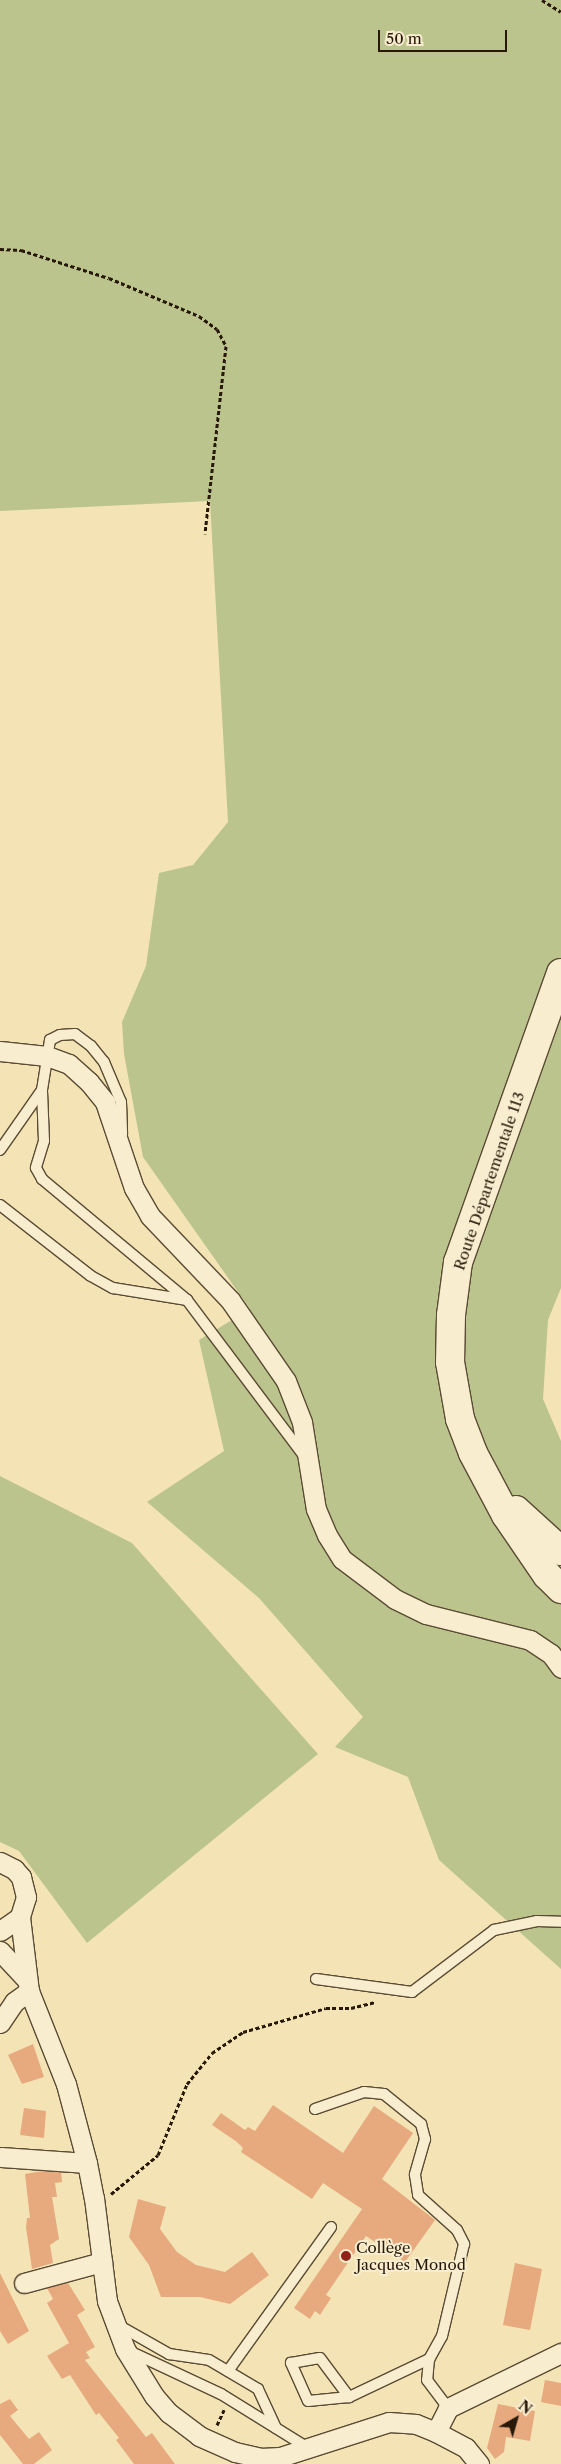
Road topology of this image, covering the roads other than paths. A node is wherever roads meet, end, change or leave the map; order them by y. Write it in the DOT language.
graph roads {
  1 [pos="561,973"];
  2 [pos="0,1052"];
  3 [pos="47,1056"];
  4 [pos="42,1090"];
  5 [pos="0,1150"];
  6 [pos="123,1160"];
  7 [pos="0,1205"];
  8 [pos="187,1300"];
  9 [pos="473,1453"];
  10 [pos="308,1461"];
  11 [pos="561,1551"];
  12 [pos="561,1589"];
  13 [pos="561,1668"];
  14 [pos="0,1862"];
  15 [pos="20,1917"];
  16 [pos="561,1922"];
  17 [pos="0,1931"];
  18 [pos="0,1951"];
  19 [pos="316,1979"];
  20 [pos="28,1986"];
  21 [pos="0,2024"];
  22 [pos="314,2109"];
  23 [pos="1,2157"];
  24 [pos="87,2163"];
  25 [pos="331,2227"];
  26 [pos="102,2262"];
  27 [pos="24,2283"];
  28 [pos="115,2324"];
  29 [pos="124,2349"];
  30 [pos="561,2353"];
  31 [pos="429,2359"];
  32 [pos="228,2371"];
  33 [pos="349,2397"];
  34 [pos="448,2408"];
  35 [pos="276,2428"];
  36 [pos="436,2432"];
  37 [pos="309,2448"];
  38 [pos="480,2464"];
  1 -- 9 [label="main road, Route Départementale 113"];
  2 -- 3 [label="street"];
  3 -- 4 [label="lane"];
  3 -- 6 [label="street"];
  3 -- 6 [label="lane"];
  4 -- 5 [label="lane"];
  4 -- 8 [label="lane"];
  6 -- 10 [label="street"];
  7 -- 8 [label="lane"];
  8 -- 10 [label="lane"];
  9 -- 11 [label="main road, Route Départementale 113"];
  9 -- 12 [label="main road, Route Départementale 113"];
  10 -- 13 [label="street"];
  14 -- 15 [label="street"];
  15 -- 17 [label="street"];
  15 -- 20 [label="street"];
  16 -- 19 [label="lane"];
  18 -- 20 [label="street"];
  20 -- 21 [label="street"];
  20 -- 24 [label="street"];
  22 -- 31 [label="lane"];
  23 -- 24 [label="street"];
  24 -- 26 [label="street"];
  25 -- 32 [label="lane"];
  26 -- 27 [label="street"];
  26 -- 28 [label="street"];
  28 -- 29 [label="street"];
  28 -- 32 [label="lane"];
  29 -- 35 [label="lane"];
  29 -- 37 [label="street"];
  30 -- 34 [label="street"];
  31 -- 33 [label="lane"];
  31 -- 34 [label="lane"];
  32 -- 35 [label="lane"];
  33 -- 33 [label="lane"];
  34 -- 36 [label="street"];
  35 -- 37 [label="lane"];
  36 -- 37 [label="street"];
  36 -- 38 [label="street"];
}
